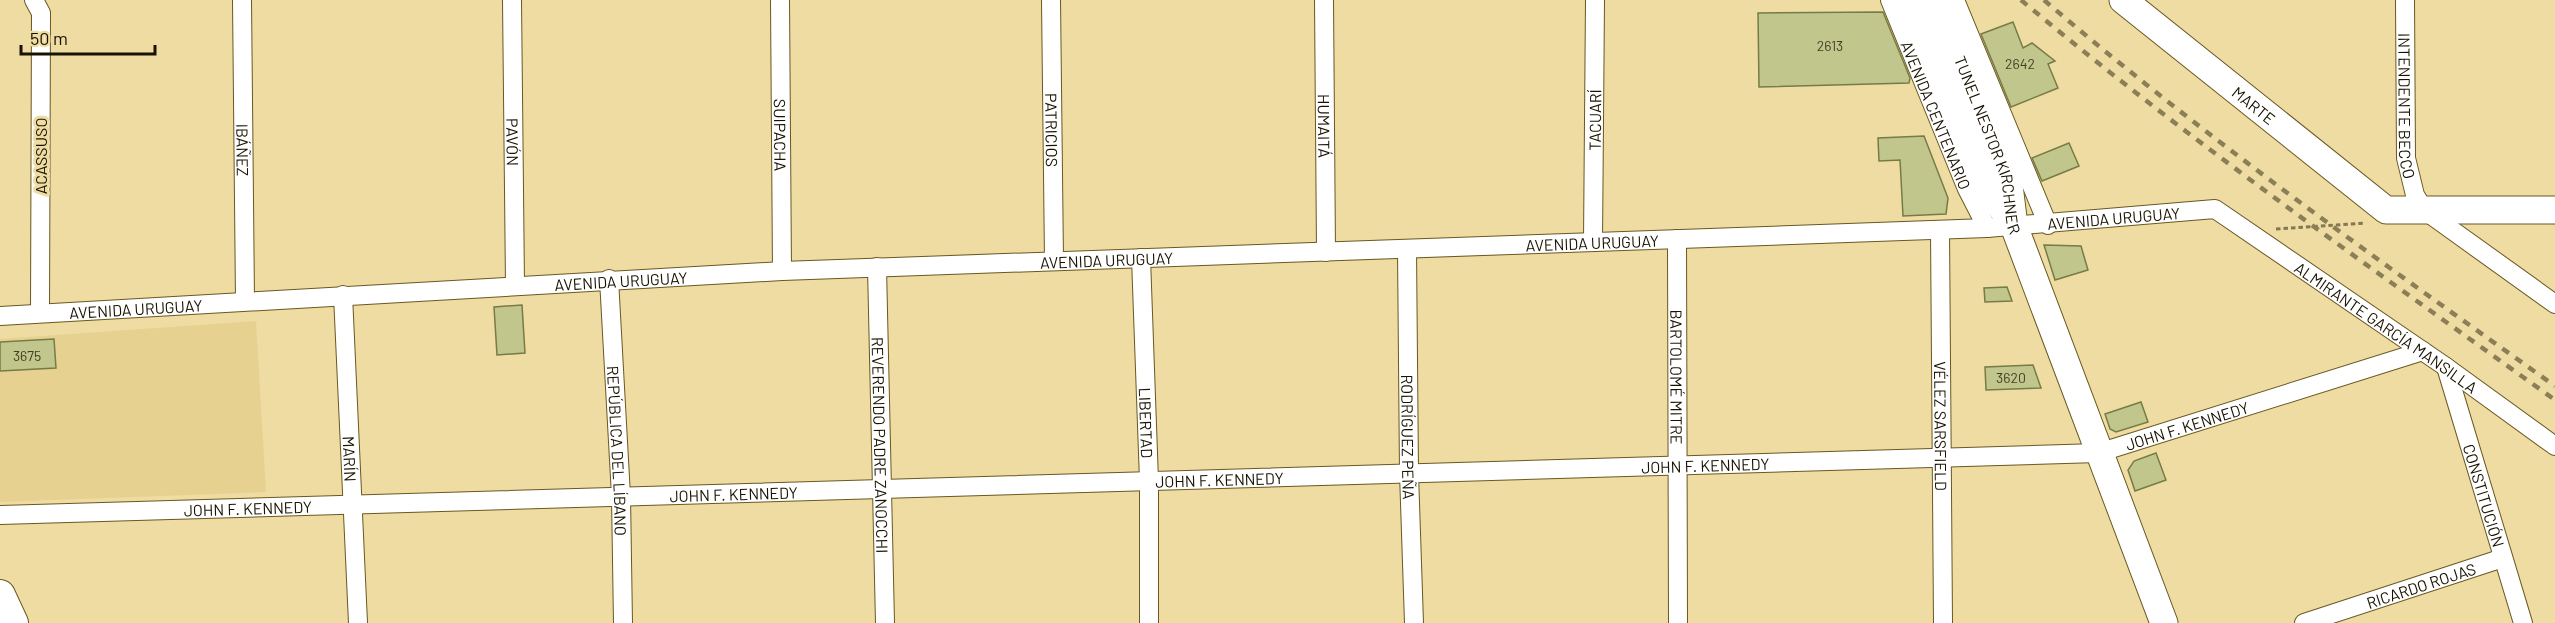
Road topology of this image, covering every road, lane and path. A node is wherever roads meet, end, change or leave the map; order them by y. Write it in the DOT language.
graph roads {
  1 [pos="34,0"];
  2 [pos="242,0"];
  3 [pos="512,0"];
  4 [pos="780,0"];
  5 [pos="1051,0"];
  6 [pos="1324,0"];
  7 [pos="1595,0"];
  8 [pos="1890,0"];
  9 [pos="1912,0"];
  10 [pos="1938,0"];
  11 [pos="1955,0"];
  12 [pos="2404,0"];
  13 [pos="2129,2"];
  14 [pos="2215,209"];
  15 [pos="2386,210"];
  16 [pos="2424,210"];
  17 [pos="2555,210"];
  18 [pos="2048,225"];
  19 [pos="2014,226"];
  20 [pos="1987,228"];
  21 [pos="1940,230"];
  22 [pos="2247,231"];
  23 [pos="1677,239"];
  24 [pos="1593,242"];
  25 [pos="1407,249"];
  26 [pos="1326,252"];
  27 [pos="1141,258"];
  28 [pos="1054,261"];
  29 [pos="877,267"];
  30 [pos="782,271"];
  31 [pos="609,279"];
  32 [pos="515,285"];
  33 [pos="343,295"];
  34 [pos="245,301"];
  35 [pos="2555,304"];
  36 [pos="40,314"];
  37 [pos="0,316"];
  38 [pos="2423,351"];
  39 [pos="2446,367"];
  40 [pos="2555,446"];
  41 [pos="2098,453"];
  42 [pos="1941,459"];
  43 [pos="1678,466"];
  44 [pos="1409,473"];
  45 [pos="1149,481"];
  46 [pos="883,488"];
  47 [pos="621,496"];
  48 [pos="354,504"];
  49 [pos="0,515"];
  50 [pos="2503,558"];
  51 [pos="0,595"];
  52 [pos="13,623"];
  53 [pos="358,623"];
  54 [pos="623,623"];
  55 [pos="885,623"];
  56 [pos="1149,623"];
  57 [pos="1414,623"];
  58 [pos="1678,623"];
  59 [pos="1943,623"];
  60 [pos="2164,623"];
  61 [pos="2304,623"];
  62 [pos="2523,623"];
  1 -- 36 [label="street, ACASSUSO"];
  2 -- 34 [label="street, IBÁÑEZ"];
  3 -- 32 [label="street, PAVÓN"];
  4 -- 30 [label="street, SUIPACHA"];
  5 -- 28 [label="street, PATRICIOS"];
  6 -- 26 [label="street, HUMAITÁ"];
  7 -- 24 [label="street, TACUARÍ"];
  8 -- 20 [label="street, AVENIDA CENTENARIO"];
  9 -- 19 [label="main road, TUNEL NESTOR KIRCHNER"];
  10 -- 19 [label="main road, TUNEL NESTOR KIRCHNER"];
  11 -- 18 [label="street"];
  12 -- 16 [label="street, INTENDENTE BECCO"];
  13 -- 15 [label="main road, MARTE"];
  14 -- 18 [label="street, AVENIDA URUGUAY"];
  14 -- 22 [label="street, ALMIRANTE GARCÍA MANSILLA"];
  15 -- 16 [label="main road"];
  15 -- 22 [label="path"];
  16 -- 17 [label="main road"];
  16 -- 35 [label="street"];
  18 -- 19 [label="street, AVENIDA URUGUAY"];
  19 -- 20 [label="street, AVENIDA URUGUAY"];
  19 -- 41 [label="main road"];
  20 -- 21 [label="street, AVENIDA URUGUAY"];
  21 -- 23 [label="street, AVENIDA URUGUAY"];
  21 -- 42 [label="street, VÉLEZ SARSFIELD"];
  22 -- 38 [label="street, ALMIRANTE GARCÍA MANSILLA"];
  23 -- 24 [label="street, AVENIDA URUGUAY"];
  23 -- 43 [label="street, BARTOLOMÉ MITRE"];
  24 -- 25 [label="street, AVENIDA URUGUAY"];
  25 -- 26 [label="street, AVENIDA URUGUAY"];
  25 -- 44 [label="street, RODRÍGUEZ PEÑA"];
  26 -- 27 [label="street, AVENIDA URUGUAY"];
  27 -- 28 [label="street, AVENIDA URUGUAY"];
  27 -- 45 [label="street, LIBERTAD"];
  28 -- 29 [label="street, AVENIDA URUGUAY"];
  29 -- 30 [label="street, AVENIDA URUGUAY"];
  29 -- 46 [label="street, REVERENDO PADRE ZANOCCHI"];
  30 -- 31 [label="street, AVENIDA URUGUAY"];
  31 -- 32 [label="street, AVENIDA URUGUAY"];
  31 -- 47 [label="street, REPÚBLICA DEL LÍBANO"];
  32 -- 33 [label="street, AVENIDA URUGUAY"];
  33 -- 34 [label="street, AVENIDA URUGUAY"];
  33 -- 48 [label="street, MARÍN"];
  34 -- 36 [label="street, AVENIDA URUGUAY"];
  36 -- 37 [label="street, AVENIDA URUGUAY"];
  38 -- 39 [label="street, ALMIRANTE GARCÍA MANSILLA"];
  38 -- 41 [label="street, JOHN F. KENNEDY"];
  39 -- 40 [label="street, ALMIRANTE GARCÍA MANSILLA"];
  39 -- 50 [label="street, CONSTITUCIÓN"];
  41 -- 42 [label="street, JOHN F. KENNEDY"];
  41 -- 60 [label="main road"];
  42 -- 43 [label="street, JOHN F. KENNEDY"];
  42 -- 59 [label="street, VÉLEZ SARSFIELD"];
  43 -- 44 [label="street, JOHN F. KENNEDY"];
  43 -- 58 [label="street, BARTOLOMÉ MITRE"];
  44 -- 45 [label="street, JOHN F. KENNEDY"];
  44 -- 57 [label="street, RODRÍGUEZ PEÑA"];
  45 -- 46 [label="street, JOHN F. KENNEDY"];
  45 -- 56 [label="street, LIBERTAD"];
  46 -- 47 [label="street, JOHN F. KENNEDY"];
  46 -- 55 [label="street, REVERENDO PADRE ZANOCCHI"];
  47 -- 48 [label="street, JOHN F. KENNEDY"];
  47 -- 54 [label="street, REPÚBLICA DEL LÍBANO"];
  48 -- 49 [label="street, JOHN F. KENNEDY"];
  48 -- 53 [label="street, MARÍN"];
  50 -- 61 [label="street, RICARDO ROJAS"];
  50 -- 62 [label="street, CONSTITUCIÓN"];
  51 -- 52 [label="main road"];
}
